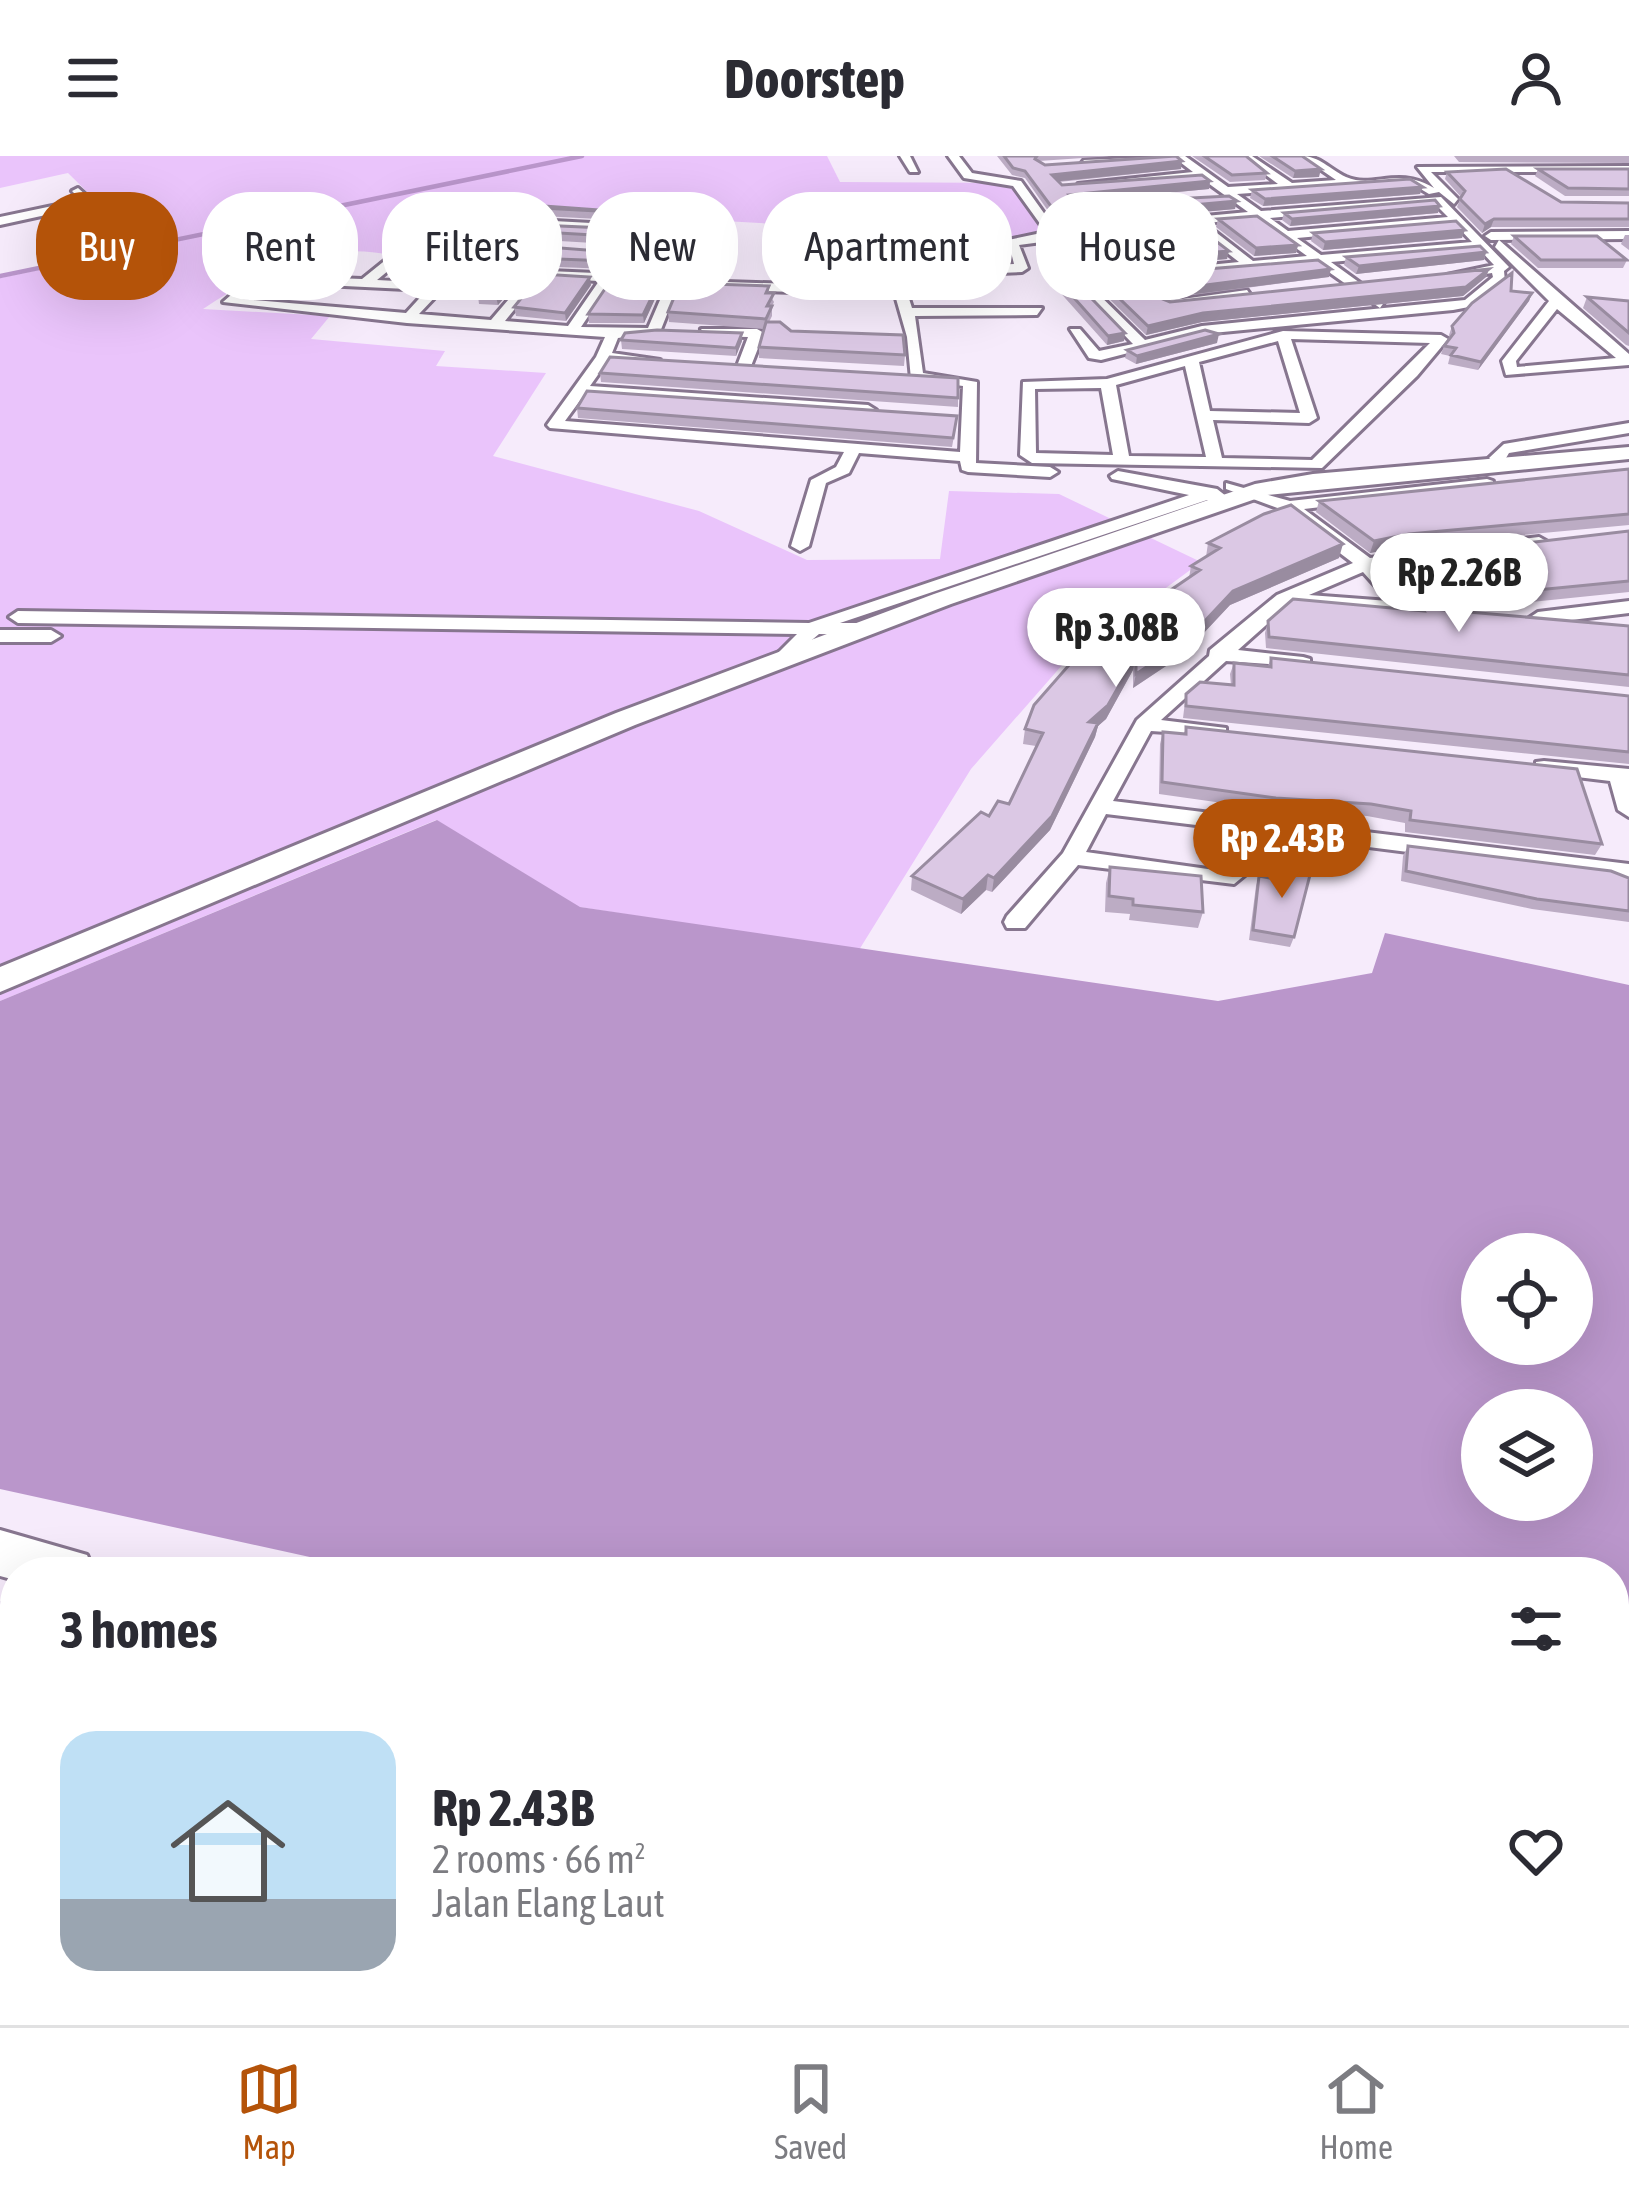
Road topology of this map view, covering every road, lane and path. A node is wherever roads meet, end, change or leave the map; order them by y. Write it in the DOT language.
graph roads {
  1 [pos="905,156"];
  2 [pos="953,156"];
  3 [pos="1178,156"];
  4 [pos="1245,156"];
  5 [pos="1306,156"];
  6 [pos="1441,162"];
  7 [pos="1066,164"];
  8 [pos="1504,167"];
  9 [pos="1629,169"];
  10 [pos="914,170"];
  11 [pos="1203,175"];
  12 [pos="1346,182"];
  13 [pos="1061,185"];
  14 [pos="1288,186"];
  15 [pos="1536,189"];
  16 [pos="1229,193"];
  17 [pos="1218,195"];
  18 [pos="1440,200"];
  19 [pos="1036,210"];
  20 [pos="36,213"];
  21 [pos="1260,215"];
  22 [pos="1218,218"];
  23 [pos="1460,220"];
  24 [pos="0,221"];
  25 [pos="1287,235"];
  26 [pos="1629,235"];
  27 [pos="1599,236"];
  28 [pos="1036,238"];
  29 [pos="1218,240"];
  30 [pos="1486,241"];
  31 [pos="1614,249"];
  32 [pos="1318,259"];
  33 [pos="1250,265"];
  34 [pos="382,267"];
  35 [pos="1218,267"];
  36 [pos="1022,268"];
  37 [pos="1012,269"];
  38 [pos="358,271"];
  39 [pos="1498,271"];
  40 [pos="1436,277"];
  41 [pos="1375,282"];
  42 [pos="358,283"];
  43 [pos="364,283"];
  44 [pos="1031,283"];
  45 [pos="382,284"];
  46 [pos="1354,284"];
  47 [pos="1331,286"];
  48 [pos="762,293"];
  49 [pos="1261,293"];
  50 [pos="232,300"];
  51 [pos="424,300"];
  52 [pos="515,300"];
  53 [pos="593,300"];
  54 [pos="666,300"];
  55 [pos="727,300"];
  56 [pos="904,300"];
  57 [pos="1096,300"];
  58 [pos="1166,300"];
  59 [pos="1556,301"];
  60 [pos="1168,302"];
  61 [pos="737,309"];
  62 [pos="1037,311"];
  63 [pos="1389,311"];
  64 [pos="908,312"];
  65 [pos="407,319"];
  66 [pos="493,326"];
  67 [pos="653,330"];
  68 [pos="1202,330"];
  69 [pos="572,331"];
  70 [pos="672,331"];
  71 [pos="690,331"];
  72 [pos="1075,332"];
  73 [pos="613,334"];
  74 [pos="1283,335"];
  75 [pos="894,336"];
  76 [pos="914,337"];
  77 [pos="1143,346"];
  78 [pos="603,357"];
  79 [pos="1191,360"];
  80 [pos="1628,361"];
  81 [pos="674,362"];
  82 [pos="720,365"];
  83 [pos="744,366"];
  84 [pos="765,368"];
  85 [pos="895,375"];
  86 [pos="916,376"];
  87 [pos="1108,383"];
  88 [pos="579,390"];
  89 [pos="879,411"];
  90 [pos="1204,415"];
  91 [pos="947,416"];
  92 [pos="970,417"];
  93 [pos="1334,419"];
  94 [pos="1629,428"];
  95 [pos="853,448"];
  96 [pos="1629,453"];
  97 [pos="968,457"];
  98 [pos="1122,462"];
  99 [pos="1215,463"];
  100 [pos="1502,464"];
  101 [pos="1306,465"];
  102 [pos="1629,470"];
  103 [pos="1400,473"];
  104 [pos="1349,478"];
  105 [pos="1417,490"];
  106 [pos="1230,494"];
  107 [pos="1288,506"];
  108 [pos="1562,540"];
  109 [pos="800,546"];
  110 [pos="1366,564"];
  111 [pos="1284,599"];
  112 [pos="0,604"];
  113 [pos="1629,607"];
  114 [pos="1406,608"];
  115 [pos="1427,610"];
  116 [pos="1516,616"];
  117 [pos="18,617"];
  118 [pos="1538,618"];
  119 [pos="1629,626"];
  120 [pos="448,630"];
  121 [pos="0,635"];
  122 [pos="806,642"];
  123 [pos="1217,654"];
  124 [pos="1332,667"];
  125 [pos="1144,724"];
  126 [pos="1239,734"];
  127 [pos="1524,765"];
  128 [pos="1624,776"];
  129 [pos="1097,806"];
  130 [pos="1629,811"];
  131 [pos="1241,825"];
  132 [pos="1072,857"];
  133 [pos="1629,872"];
  134 [pos="1016,922"];
  135 [pos="0,980"];
  1 -- 10 [label="street"];
  2 -- 19 [label="street"];
  3 -- 7 [label="street"];
  3 -- 11 [label="street"];
  4 -- 14 [label="street"];
  5 -- 12 [label="street"];
  6 -- 8 [label="street"];
  6 -- 30 [label="street"];
  8 -- 9 [label="street"];
  8 -- 15 [label="street"];
  11 -- 13 [label="street"];
  11 -- 16 [label="street"];
  12 -- 14 [label="street"];
  12 -- 18 [label="street"];
  14 -- 16 [label="street"];
  16 -- 17 [label="street"];
  16 -- 21 [label="street"];
  18 -- 21 [label="street"];
  18 -- 23 [label="street"];
  20 -- 24 [label="street"];
  21 -- 22 [label="street"];
  21 -- 25 [label="street"];
  23 -- 25 [label="street"];
  23 -- 30 [label="street"];
  25 -- 32 [label="street"];
  26 -- 27 [label="street"];
  27 -- 30 [label="street"];
  27 -- 31 [label="street"];
  28 -- 36 [label="street"];
  29 -- 33 [label="street"];
  30 -- 32 [label="street"];
  30 -- 39 [label="street"];
  30 -- 59 [label="street"];
  32 -- 33 [label="street"];
  32 -- 46 [label="street"];
  33 -- 35 [label="street"];
  34 -- 38 [label="street"];
  34 -- 43 [label="street"];
  36 -- 37 [label="street"];
  36 -- 44 [label="street"];
  39 -- 40 [label="street"];
  39 -- 63 [label="street"];
  41 -- 46 [label="street"];
  42 -- 43 [label="street"];
  43 -- 45 [label="street"];
  46 -- 47 [label="street"];
  46 -- 63 [label="street"];
  48 -- 61 [label="street"];
  49 -- 60 [label="street"];
  50 -- 65 [label="street"];
  51 -- 65 [label="street"];
  52 -- 66 [label="street"];
  53 -- 69 [label="street"];
  54 -- 67 [label="street"];
  55 -- 61 [label="street"];
  56 -- 64 [label="street"];
  57 -- 77 [label="street"];
  58 -- 60 [label="street"];
  59 -- 80 [label="street"];
  59 -- 80 [label="street"];
  60 -- 68 [label="street"];
  61 -- 71 [label="street"];
  61 -- 83 [label="street"];
  62 -- 64 [label="street"];
  63 -- 68 [label="street"];
  64 -- 76 [label="street"];
  65 -- 66 [label="street"];
  66 -- 69 [label="street"];
  67 -- 70 [label="street"];
  67 -- 73 [label="street"];
  68 -- 77 [label="street"];
  69 -- 73 [label="street"];
  72 -- 77 [label="street"];
  73 -- 78 [label="street"];
  74 -- 79 [label="street"];
  74 -- 93 [label="street"];
  74 -- 93 [label="street"];
  75 -- 76 [label="street"];
  76 -- 86 [label="street"];
  78 -- 81 [label="street"];
  78 -- 88 [label="street"];
  79 -- 87 [label="street"];
  79 -- 90 [label="street"];
  82 -- 83 [label="street"];
  83 -- 84 [label="street"];
  85 -- 86 [label="street"];
  86 -- 92 [label="street"];
  87 -- 98 [label="street"];
  87 -- 98 [label="street"];
  88 -- 89 [label="street"];
  88 -- 95 [label="street"];
  90 -- 93 [label="street"];
  90 -- 99 [label="street"];
  91 -- 92 [label="street"];
  92 -- 97 [label="street"];
  93 -- 101 [label="street"];
  94 -- 100 [label="street"];
  95 -- 97 [label="street"];
  95 -- 109 [label="street"];
  96 -- 100 [label="street"];
  97 -- 106 [label="street"];
  98 -- 99 [label="street"];
  99 -- 101 [label="street"];
  100 -- 103 [label="street"];
  101 -- 104 [label="street"];
  101 -- 106 [label="street"];
  102 -- 105 [label="street"];
  103 -- 104 [label="street"];
  103 -- 105 [label="street"];
  104 -- 106 [label="street"];
  105 -- 107 [label="street"];
  106 -- 107 [label="street"];
  106 -- 122 [label="street"];
  106 -- 122 [label="street"];
  107 -- 110 [label="street"];
  108 -- 110 [label="street"];
  110 -- 111 [label="street"];
  110 -- 114 [label="street"];
  111 -- 114 [label="street"];
  111 -- 123 [label="street"];
  112 -- 117 [label="street"];
  113 -- 118 [label="street"];
  114 -- 115 [label="street"];
  116 -- 118 [label="street"];
  117 -- 120 [label="street"];
  117 -- 121 [label="street"];
  118 -- 119 [label="street"];
  120 -- 121 [label="street"];
  120 -- 122 [label="street"];
  122 -- 135 [label="street"];
  123 -- 124 [label="street"];
  123 -- 125 [label="street"];
  125 -- 126 [label="street"];
  125 -- 129 [label="street"];
  127 -- 128 [label="street"];
  128 -- 130 [label="street"];
  129 -- 131 [label="street"];
  129 -- 132 [label="street"];
  131 -- 132 [label="street"];
  131 -- 133 [label="street"];
  132 -- 134 [label="street"];
}
